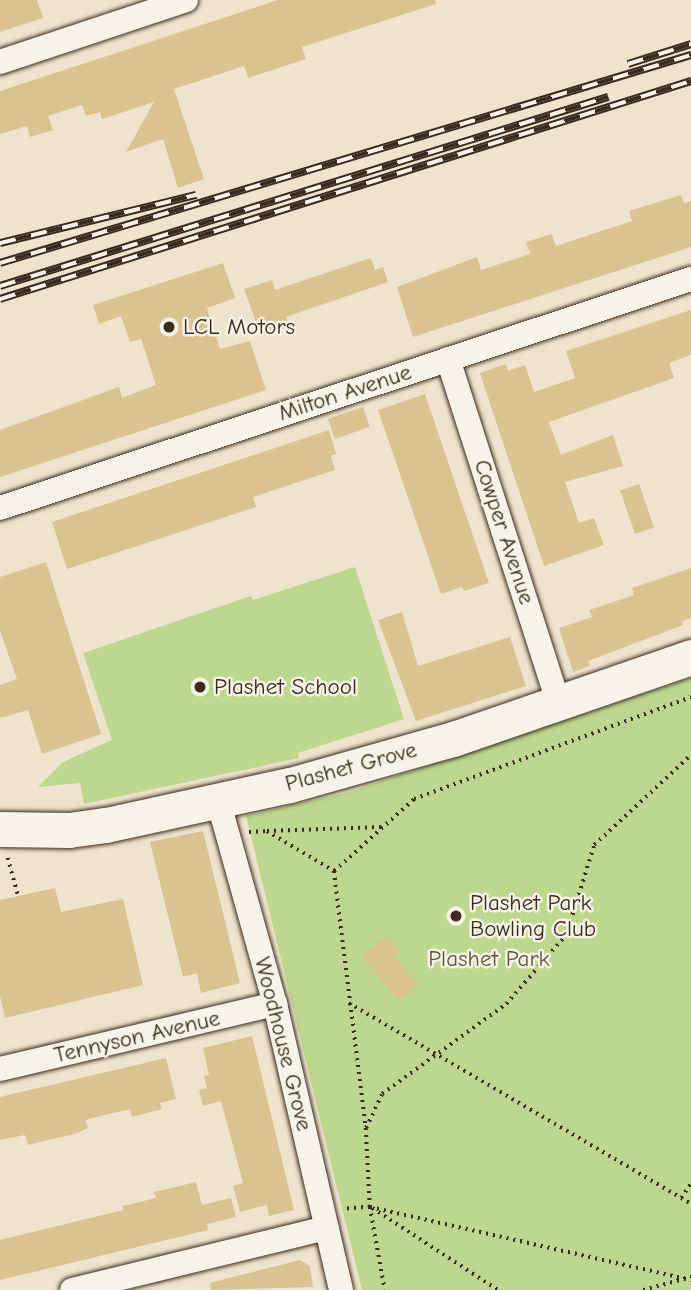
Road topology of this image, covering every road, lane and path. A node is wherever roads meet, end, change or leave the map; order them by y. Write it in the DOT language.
graph roads {
  1 [pos="186,0"];
  2 [pos="155,5"];
  3 [pos="0,62"];
  4 [pos="691,279"];
  5 [pos="449,359"];
  6 [pos="0,508"];
  7 [pos="691,657"];
  8 [pos="691,697"];
  9 [pos="559,704"];
  10 [pos="691,755"];
  11 [pos="225,816"];
  12 [pos="383,827"];
  13 [pos="267,831"];
  14 [pos="3,839"];
  15 [pos="334,871"];
  16 [pos="18,896"];
  17 [pos="348,1002"];
  18 [pos="275,1004"];
  19 [pos="433,1054"];
  20 [pos="0,1069"];
  21 [pos="366,1128"];
  22 [pos="691,1183"];
  23 [pos="681,1198"];
  24 [pos="691,1204"];
  25 [pos="370,1206"];
  26 [pos="325,1221"];
  27 [pos="689,1279"];
  28 [pos="72,1290"];
  29 [pos="341,1290"];
  30 [pos="385,1290"];
  31 [pos="497,1290"];
  32 [pos="643,1290"];
  1 -- 2 [label="street"];
  2 -- 3 [label="street"];
  4 -- 5 [label="street, Milton Avenue"];
  5 -- 6 [label="street, Milton Avenue"];
  5 -- 9 [label="street, Cowper Avenue"];
  7 -- 9 [label="main road, Plashet Grove"];
  8 -- 12 [label="path"];
  9 -- 11 [label="main road, Plashet Grove"];
  10 -- 19 [label="path"];
  11 -- 13 [label="path"];
  11 -- 14 [label="main road, Plashet Grove"];
  11 -- 18 [label="street, Woodhouse Grove"];
  12 -- 13 [label="path"];
  12 -- 15 [label="path"];
  13 -- 15 [label="path"];
  14 -- 16 [label="path"];
  15 -- 17 [label="path"];
  17 -- 19 [label="path"];
  17 -- 21 [label="path"];
  18 -- 20 [label="street, Tennyson Avenue"];
  18 -- 26 [label="street, Woodhouse Grove"];
  19 -- 21 [label="path"];
  19 -- 23 [label="path"];
  21 -- 25 [label="path"];
  22 -- 23 [label="path"];
  23 -- 24 [label="path"];
  25 -- 26 [label="path"];
  25 -- 27 [label="path"];
  25 -- 30 [label="path"];
  25 -- 31 [label="path"];
  26 -- 28 [label="street"];
  26 -- 29 [label="street, Woodhouse Grove"];
  27 -- 32 [label="path"];
}
